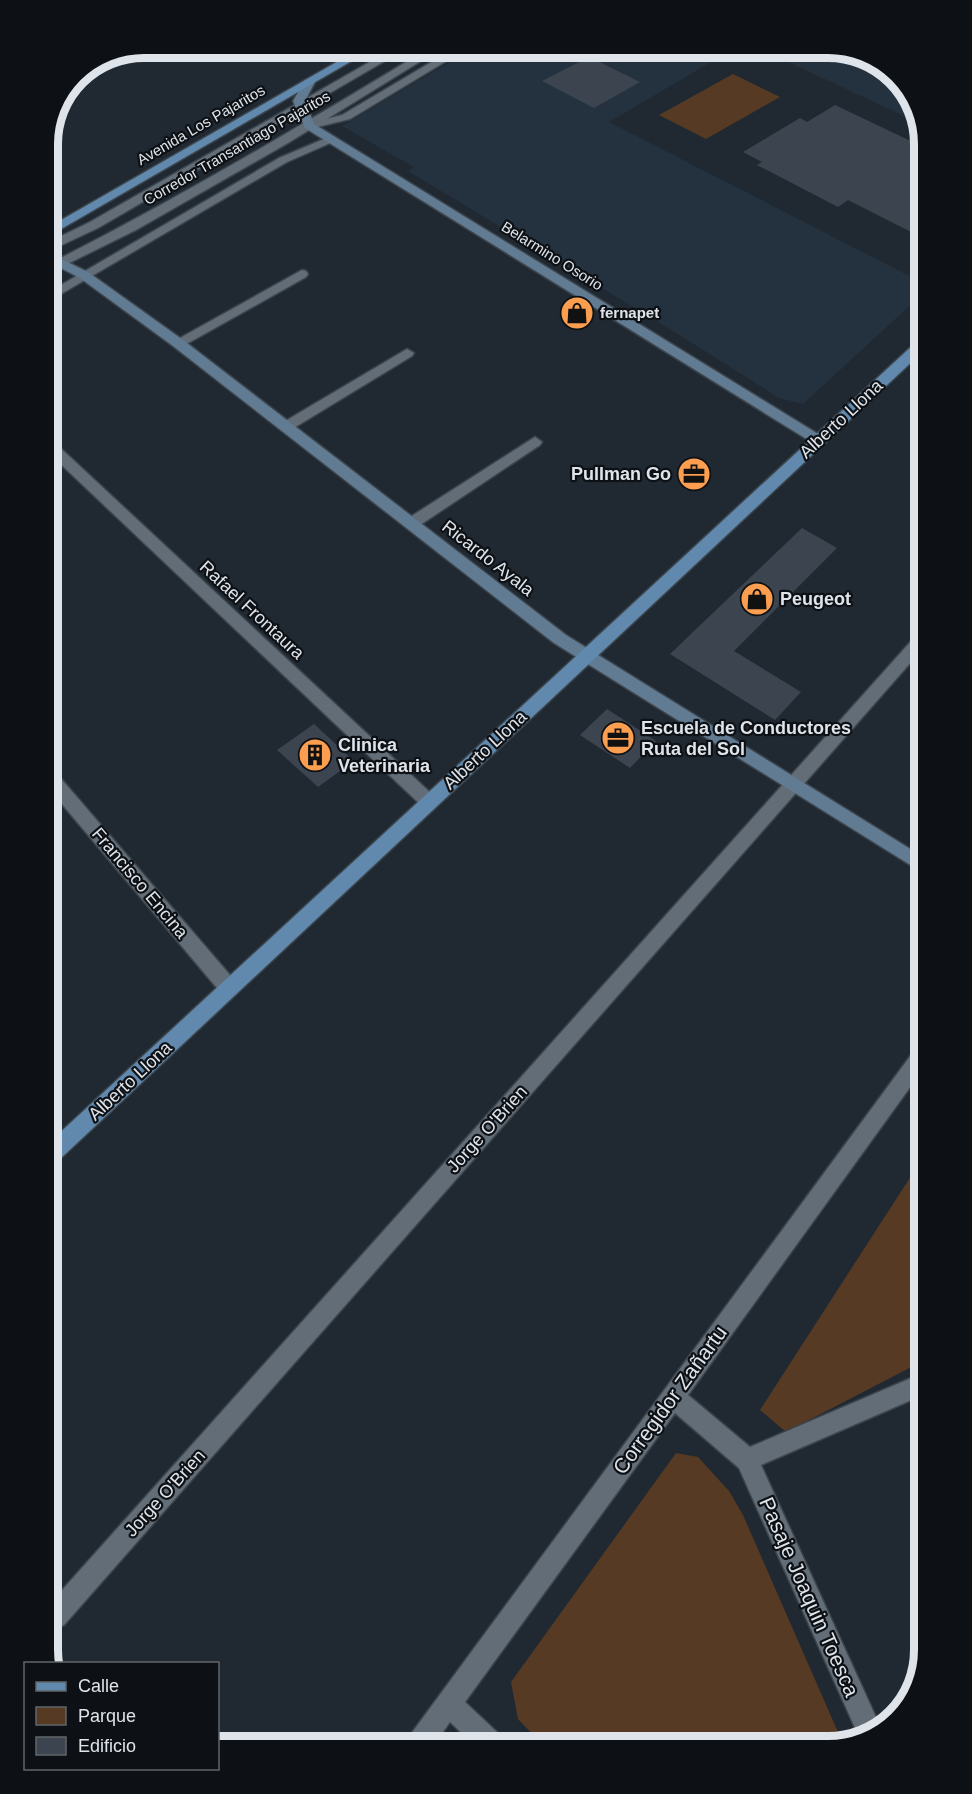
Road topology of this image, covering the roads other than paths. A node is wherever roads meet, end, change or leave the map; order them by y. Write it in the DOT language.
graph roads {
  1 [pos="351,58"];
  2 [pos="384,58"];
  3 [pos="420,58"];
  4 [pos="445,58"];
  5 [pos="309,82"];
  6 [pos="300,107"];
  7 [pos="309,126"];
  8 [pos="331,139"];
  9 [pos="59,226"];
  10 [pos="59,242"];
  11 [pos="61,263"];
  12 [pos="302,274"];
  13 [pos="84,275"];
  14 [pos="59,291"];
  15 [pos="178,343"];
  16 [pos="407,353"];
  17 [pos="914,355"];
  18 [pos="287,426"];
  19 [pos="818,440"];
  20 [pos="535,442"];
  21 [pos="59,454"];
  22 [pos="412,524"];
  23 [pos="914,649"];
  24 [pos="586,656"];
  25 [pos="793,785"];
  26 [pos="59,788"];
  27 [pos="429,802"];
  28 [pos="914,860"];
  29 [pos="229,988"];
  30 [pos="914,1068"];
  31 [pos="58,1147"];
  32 [pos="914,1388"];
  33 [pos="673,1397"];
  34 [pos="747,1460"];
  35 [pos="58,1613"];
  36 [pos="449,1704"];
  37 [pos="867,1726"];
  38 [pos="426,1735"];
  39 [pos="482,1735"];
  1 -- 5 [label="main road, Avenida Los Pajaritos"];
  2 -- 6 [label="street, Corredor Transantiago Pajaritos"];
  3 -- 7 [label="street, Corredor Transantiago Pajaritos"];
  4 -- 7 [label="street"];
  5 -- 6 [label="street"];
  5 -- 9 [label="main road, Avenida Los Pajaritos"];
  6 -- 7 [label="street"];
  6 -- 10 [label="street, Corredor Transantiago Pajaritos"];
  7 -- 8 [label="street, Belarmino Osorio"];
  7 -- 11 [label="street, Corredor Transantiago Pajaritos"];
  8 -- 13 [label="street"];
  8 -- 19 [label="street, Belarmino Osorio"];
  11 -- 13 [label="street, Ricardo Ayala"];
  12 -- 15 [label="street"];
  13 -- 14 [label="street"];
  13 -- 15 [label="street, Ricardo Ayala"];
  15 -- 18 [label="street, Ricardo Ayala"];
  16 -- 18 [label="street"];
  17 -- 19 [label="main road, Alberto Llona"];
  18 -- 22 [label="street, Ricardo Ayala"];
  19 -- 24 [label="main road, Alberto Llona"];
  20 -- 22 [label="street"];
  21 -- 27 [label="street, Rafael Frontaura"];
  22 -- 24 [label="street, Ricardo Ayala"];
  23 -- 25 [label="street, Jorge O'Brien"];
  24 -- 25 [label="street, Ricardo Ayala"];
  24 -- 27 [label="main road, Alberto Llona"];
  25 -- 28 [label="street, Ricardo Ayala"];
  25 -- 35 [label="street, Jorge O'Brien"];
  26 -- 29 [label="street, Francisco Encina"];
  27 -- 29 [label="main road, Alberto Llona"];
  29 -- 31 [label="main road, Alberto Llona"];
  30 -- 33 [label="street, Corregidor Zañartu"];
  32 -- 34 [label="street"];
  33 -- 34 [label="street"];
  33 -- 36 [label="street, Corregidor Zañartu"];
  34 -- 37 [label="street, Pasaje Joaquin Toesca"];
  36 -- 38 [label="street, Corregidor Zañartu"];
  36 -- 39 [label="street"];
}
